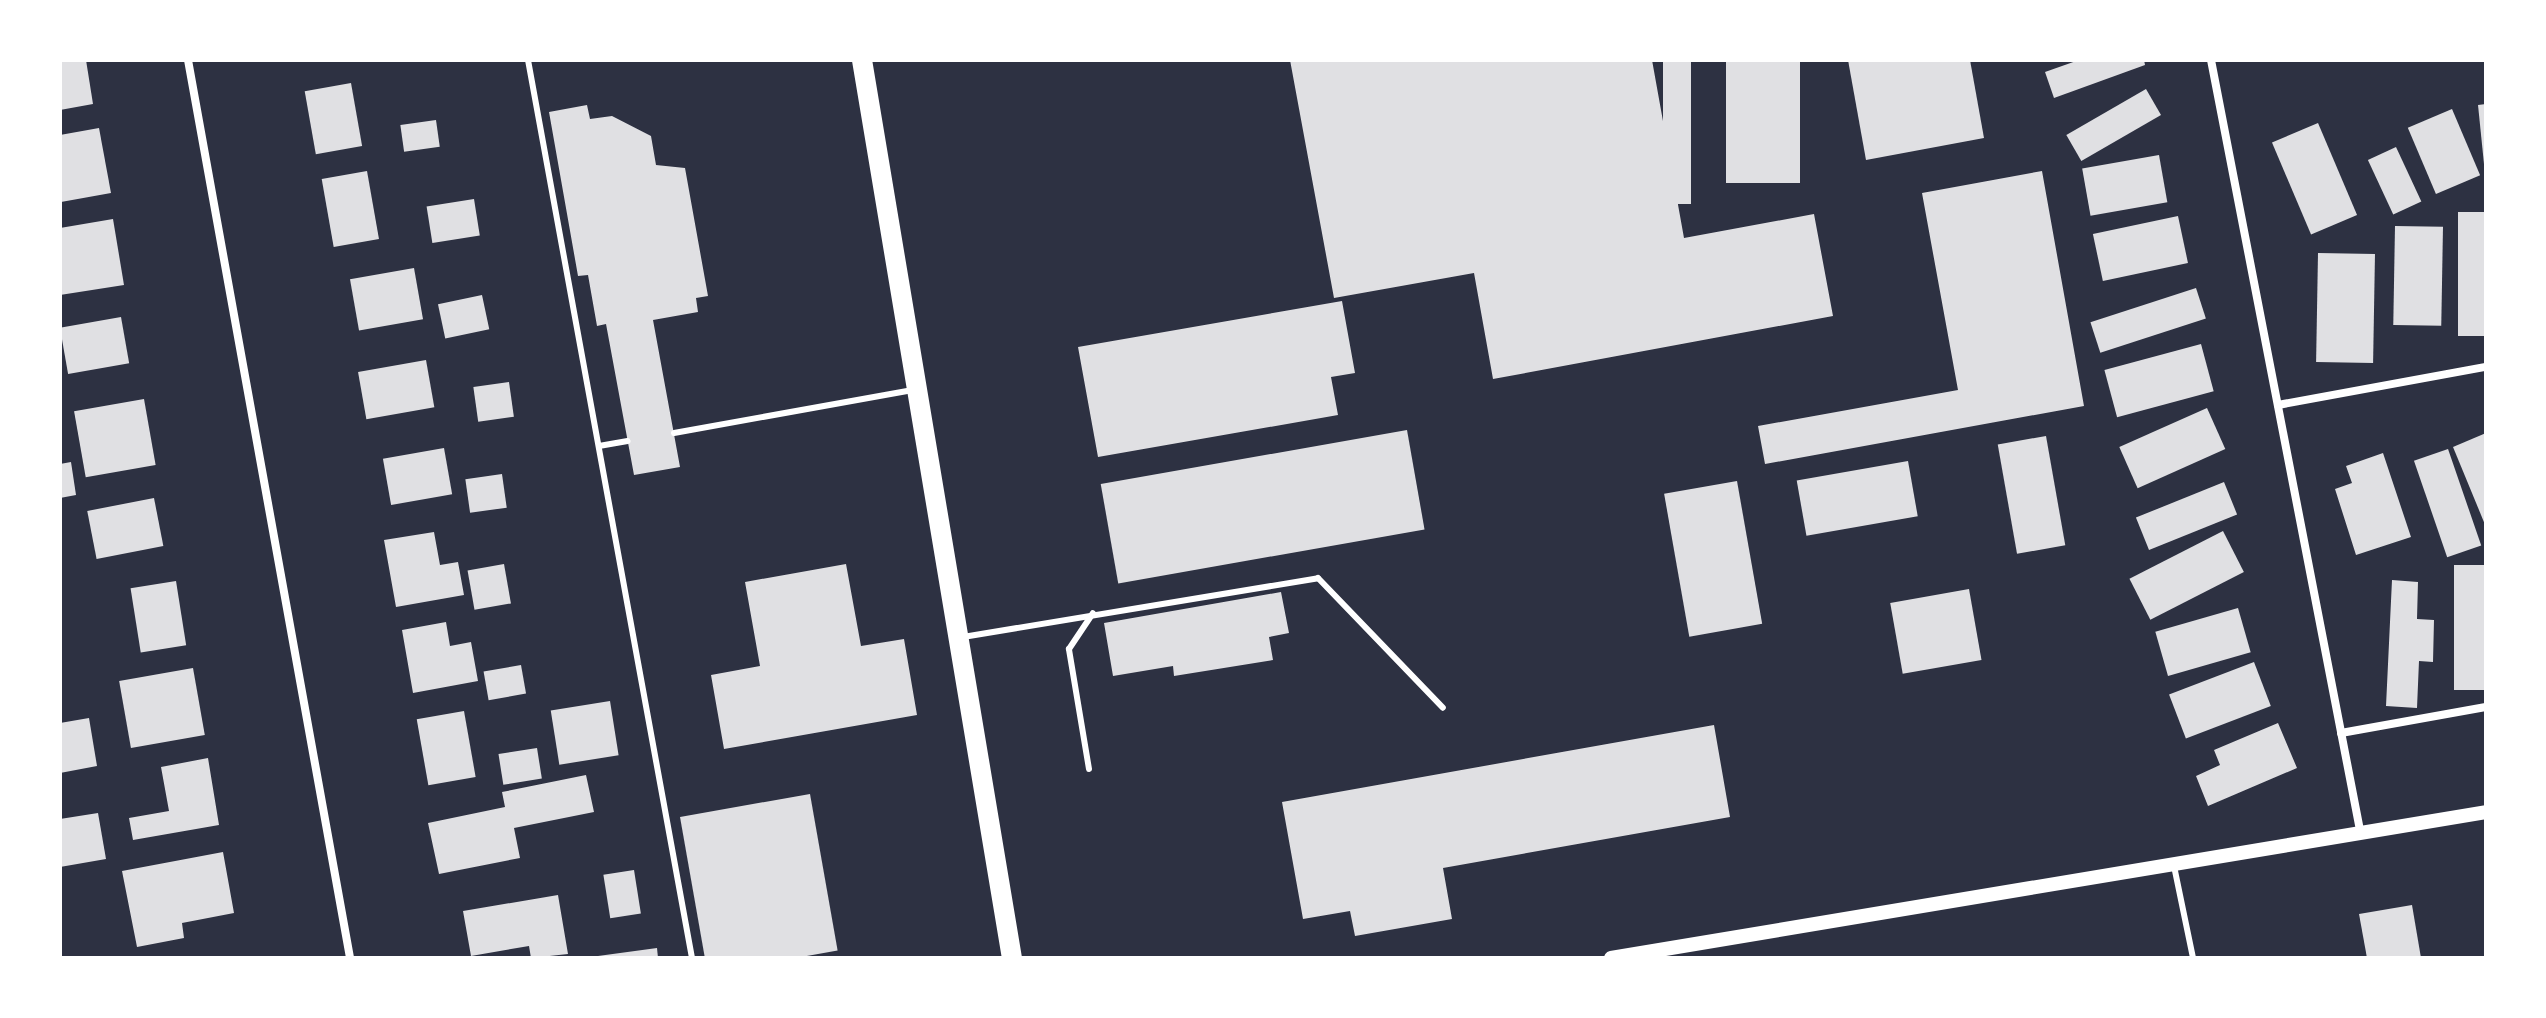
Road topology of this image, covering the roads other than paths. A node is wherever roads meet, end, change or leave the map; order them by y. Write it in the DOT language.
graph roads {
  1 [pos="188,60"];
  2 [pos="528,60"];
  3 [pos="862,60"];
  4 [pos="2211,60"];
  5 [pos="2486,367"];
  6 [pos="917,390"];
  7 [pos="2278,405"];
  8 [pos="674,433"];
  9 [pos="628,441"];
  10 [pos="599,446"];
  11 [pos="1093,613"];
  12 [pos="958,638"];
  13 [pos="2486,707"];
  14 [pos="1443,708"];
  15 [pos="2341,733"];
  16 [pos="1089,769"];
  17 [pos="2486,812"];
  18 [pos="2361,835"];
  19 [pos="2174,866"];
  20 [pos="350,958"];
  21 [pos="692,958"];
  22 [pos="1012,958"];
  23 [pos="1611,958"];
  24 [pos="2193,958"];
  1 -- 20 [label="street"];
  2 -- 10 [label="lane"];
  3 -- 6 [label="main road"];
  4 -- 7 [label="street"];
  5 -- 7 [label="street"];
  6 -- 8 [label="lane"];
  6 -- 12 [label="main road"];
  7 -- 15 [label="street"];
  9 -- 10 [label="lane"];
  10 -- 21 [label="lane"];
  11 -- 12 [label="lane"];
  11 -- 14 [label="lane"];
  11 -- 16 [label="lane"];
  12 -- 22 [label="main road"];
  13 -- 15 [label="street"];
  15 -- 18 [label="street"];
  17 -- 18 [label="street"];
  18 -- 19 [label="street"];
  19 -- 23 [label="street"];
  19 -- 24 [label="lane"];
}
